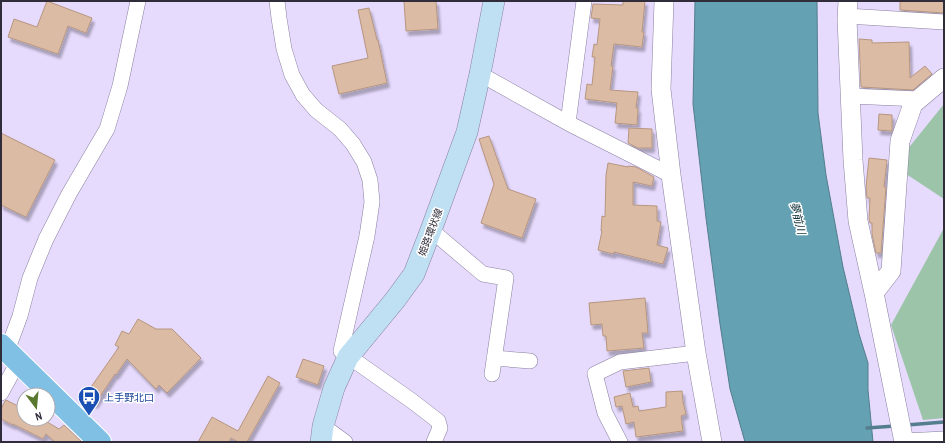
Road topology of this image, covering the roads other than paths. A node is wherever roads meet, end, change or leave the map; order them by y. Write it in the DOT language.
graph roads {
  1 [pos="138,1"];
  2 [pos="277,1"];
  3 [pos="494,1"];
  4 [pos="584,1"];
  5 [pos="664,1"];
  6 [pos="848,9"];
  7 [pos="944,22"];
  8 [pos="480,74"];
  9 [pos="944,78"];
  10 [pos="850,96"];
  11 [pos="919,99"];
  12 [pos="568,123"];
  13 [pos="670,175"];
  14 [pos="432,230"];
  15 [pos="874,293"];
  16 [pos="9,353"];
  17 [pos="696,353"];
  18 [pos="348,357"];
  19 [pos="494,358"];
  20 [pos="530,361"];
  21 [pos="492,374"];
  22 [pos="1,393"];
  23 [pos="322,434"];
  24 [pos="944,439"];
  25 [pos="904,441"];
  26 [pos="100,442"];
  27 [pos="345,442"];
  28 [pos="434,442"];
  29 [pos="620,442"];
  30 [pos="712,442"];
  1 -- 16 [label="street"];
  2 -- 18 [label="street"];
  3 -- 8 [label="main road, 姫路環状線"];
  4 -- 12 [label="street"];
  5 -- 13 [label="street"];
  6 -- 7 [label="street"];
  6 -- 10 [label="street"];
  8 -- 12 [label="street"];
  8 -- 14 [label="main road, 姫路環状線"];
  9 -- 11 [label="street"];
  10 -- 11 [label="street"];
  10 -- 15 [label="street"];
  11 -- 15 [label="street"];
  12 -- 13 [label="street"];
  13 -- 17 [label="street"];
  14 -- 18 [label="main road, 姫路環状線"];
  14 -- 19 [label="street"];
  15 -- 25 [label="street"];
  16 -- 22 [label="street"];
  16 -- 26 [label="main road"];
  17 -- 29 [label="street"];
  17 -- 30 [label="street"];
  18 -- 23 [label="main road, 姫路環状線"];
  18 -- 28 [label="street"];
  19 -- 20 [label="street"];
  19 -- 21 [label="street"];
  23 -- 27 [label="street"];
  24 -- 25 [label="street"];
}
